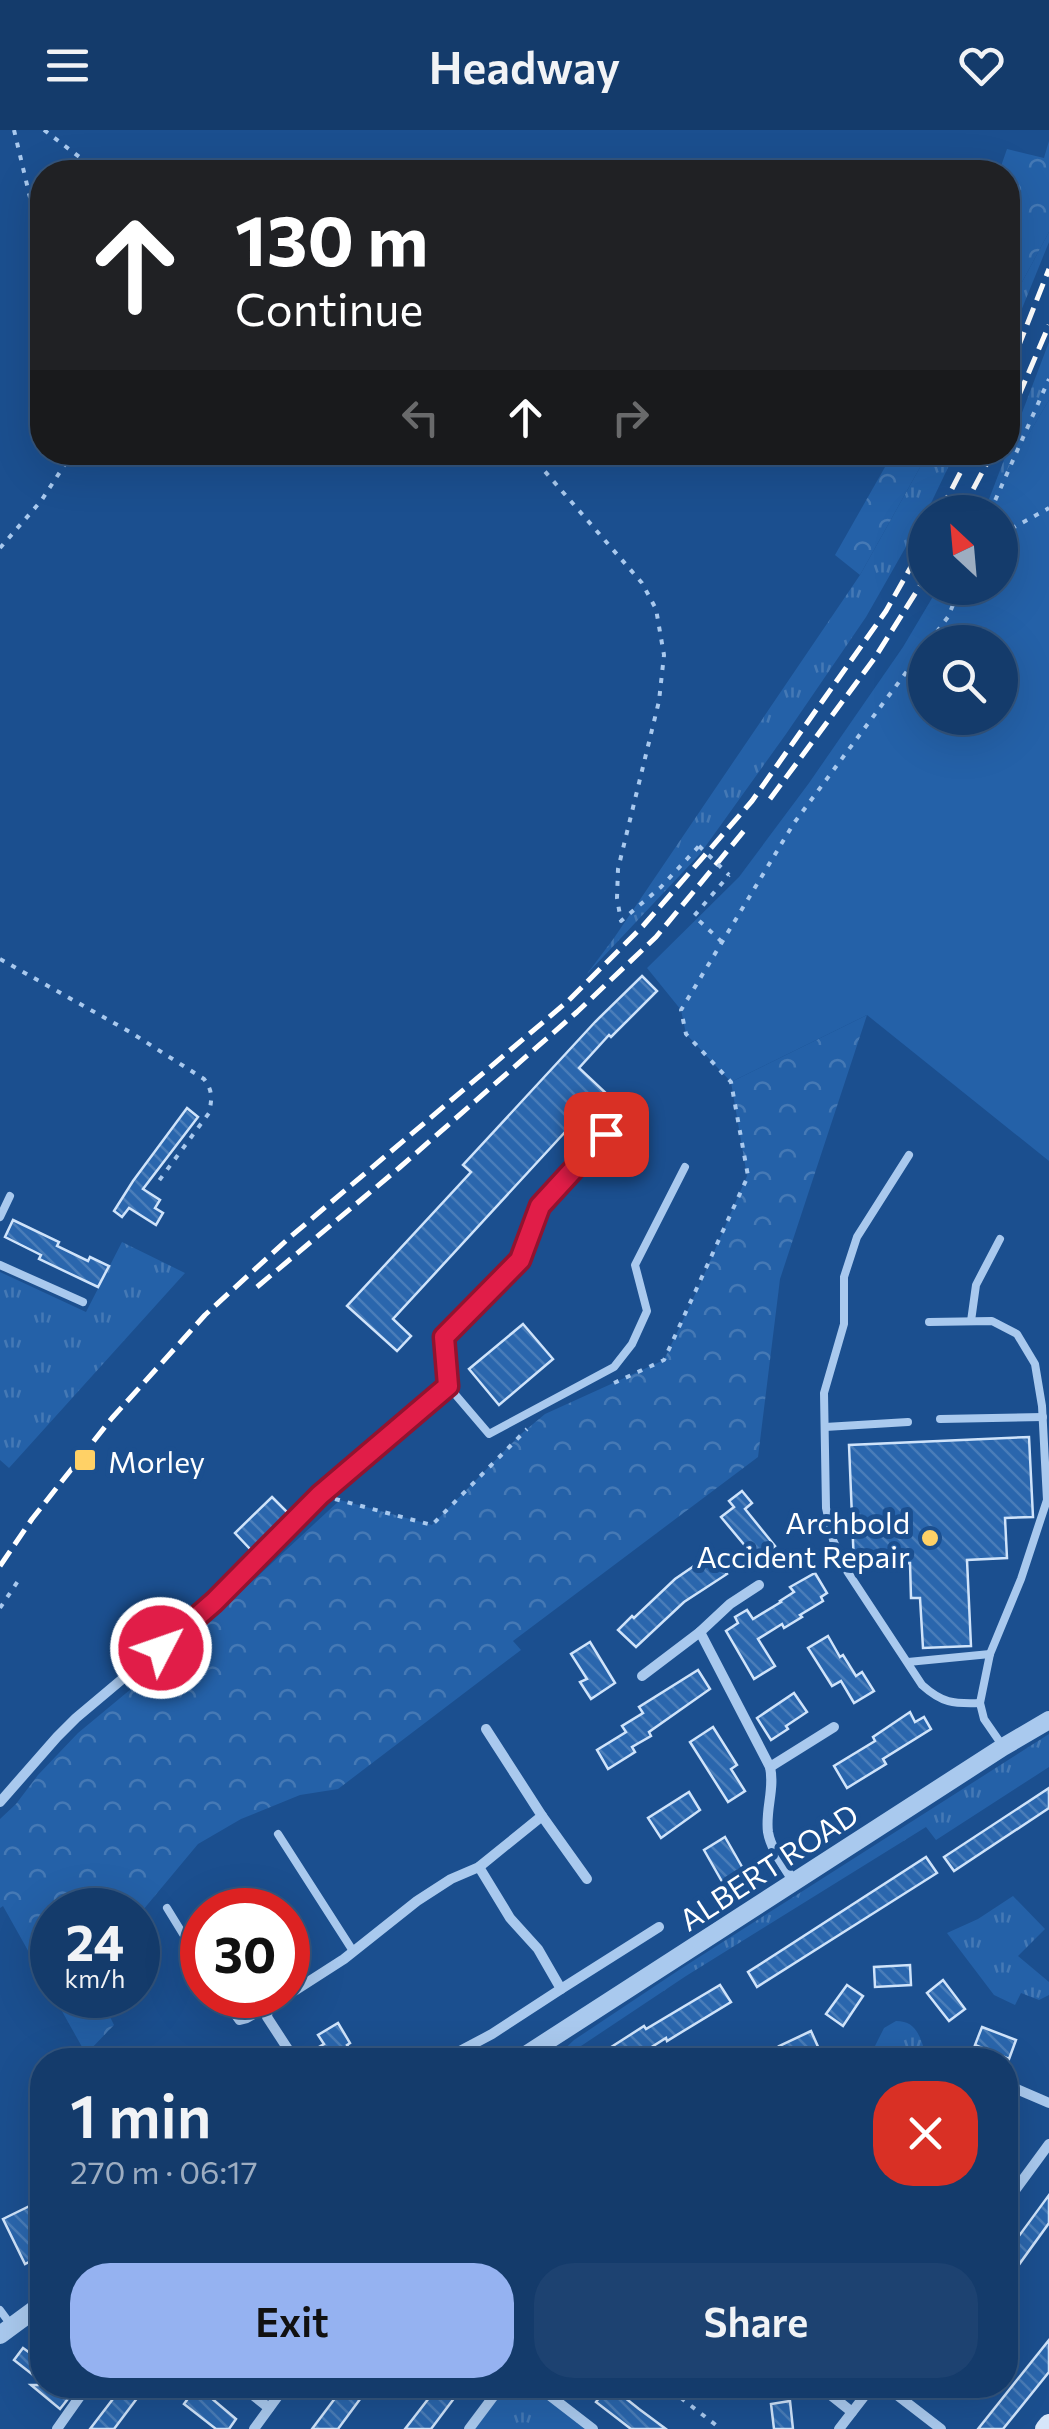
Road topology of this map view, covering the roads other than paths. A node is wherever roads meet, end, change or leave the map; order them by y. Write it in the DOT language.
graph roads {
  1 [pos="606,1134"];
  2 [pos="909,1155"];
  3 [pos="685,1167"];
  4 [pos="10,1196"];
  5 [pos="0,1217"];
  6 [pos="1000,1239"];
  7 [pos="0,1264"];
  8 [pos="83,1302"];
  9 [pos="972,1321"];
  10 [pos="929,1322"];
  11 [pos="448,1386"];
  12 [pos="1043,1417"];
  13 [pos="940,1419"];
  14 [pos="908,1422"];
  15 [pos="400,1426"];
  16 [pos="825,1426"];
  17 [pos="759,1586"];
  18 [pos="700,1632"];
  19 [pos="990,1654"];
  20 [pos="908,1662"];
  21 [pos="642,1676"];
  22 [pos="980,1704"];
  23 [pos="1049,1720"];
  24 [pos="834,1727"];
  25 [pos="486,1730"];
  26 [pos="1003,1747"];
  27 [pos="770,1767"];
  28 [pos="0,1802"];
  29 [pos="542,1816"];
  30 [pos="278,1834"];
  31 [pos="480,1868"];
  32 [pos="587,1879"];
  33 [pos="794,1882"];
  34 [pos="166,1908"];
  35 [pos="659,1927"];
  36 [pos="180,1930"];
  37 [pos="353,1951"];
  38 [pos="310,1980"];
  39 [pos="561,1990"];
  40 [pos="268,2018"];
  41 [pos="287,2048"];
  42 [pos="466,2048"];
  43 [pos="541,2048"];
  44 [pos="1018,2090"];
  45 [pos="1049,2103"];
  46 [pos="1049,2144"];
  47 [pos="1018,2186"];
  48 [pos="30,2310"];
  49 [pos="4,2324"];
  50 [pos="79,2398"];
  51 [pos="256,2398"];
  52 [pos="276,2398"];
  53 [pos="493,2398"];
  54 [pos="553,2398"];
  55 [pos="834,2398"];
  56 [pos="862,2398"];
  57 [pos="901,2398"];
  58 [pos="269,2408"];
  59 [pos="852,2412"];
  60 [pos="56,2429"];
  61 [pos="254,2429"];
  62 [pos="470,2429"];
  63 [pos="593,2429"];
  64 [pos="839,2429"];
  65 [pos="941,2429"];
  1 -- 11 [label="lane"];
  2 -- 16 [label="lane"];
  3 -- 11 [label="lane"];
  4 -- 5 [label="lane"];
  6 -- 9 [label="lane"];
  7 -- 8 [label="lane"];
  9 -- 10 [label="lane"];
  9 -- 12 [label="lane"];
  11 -- 15 [label="lane"];
  12 -- 13 [label="lane"];
  12 -- 19 [label="lane"];
  14 -- 16 [label="lane"];
  15 -- 28 [label="street"];
  16 -- 20 [label="lane"];
  17 -- 18 [label="street"];
  18 -- 21 [label="street"];
  18 -- 27 [label="street"];
  19 -- 20 [label="lane"];
  19 -- 22 [label="lane"];
  20 -- 22 [label="lane"];
  22 -- 26 [label="lane"];
  23 -- 26 [label="street, ALBERT ROAD"];
  24 -- 27 [label="street"];
  25 -- 29 [label="street"];
  26 -- 33 [label="street, ALBERT ROAD"];
  27 -- 33 [label="street"];
  29 -- 31 [label="street"];
  29 -- 32 [label="street"];
  30 -- 37 [label="lane"];
  31 -- 37 [label="street"];
  31 -- 39 [label="street"];
  33 -- 43 [label="street, ALBERT ROAD"];
  34 -- 36 [label="lane"];
  35 -- 39 [label="street"];
  37 -- 38 [label="street"];
  39 -- 42 [label="street"];
  40 -- 41 [label="street"];
  44 -- 45 [label="street"];
  46 -- 47 [label="street"];
  48 -- 49 [label="street"];
  50 -- 60 [label="street"];
  51 -- 58 [label="street"];
  52 -- 58 [label="street"];
  53 -- 62 [label="street"];
  54 -- 63 [label="street"];
  55 -- 59 [label="street"];
  56 -- 59 [label="street"];
  57 -- 65 [label="street"];
  58 -- 61 [label="street"];
  59 -- 64 [label="street"];
}
